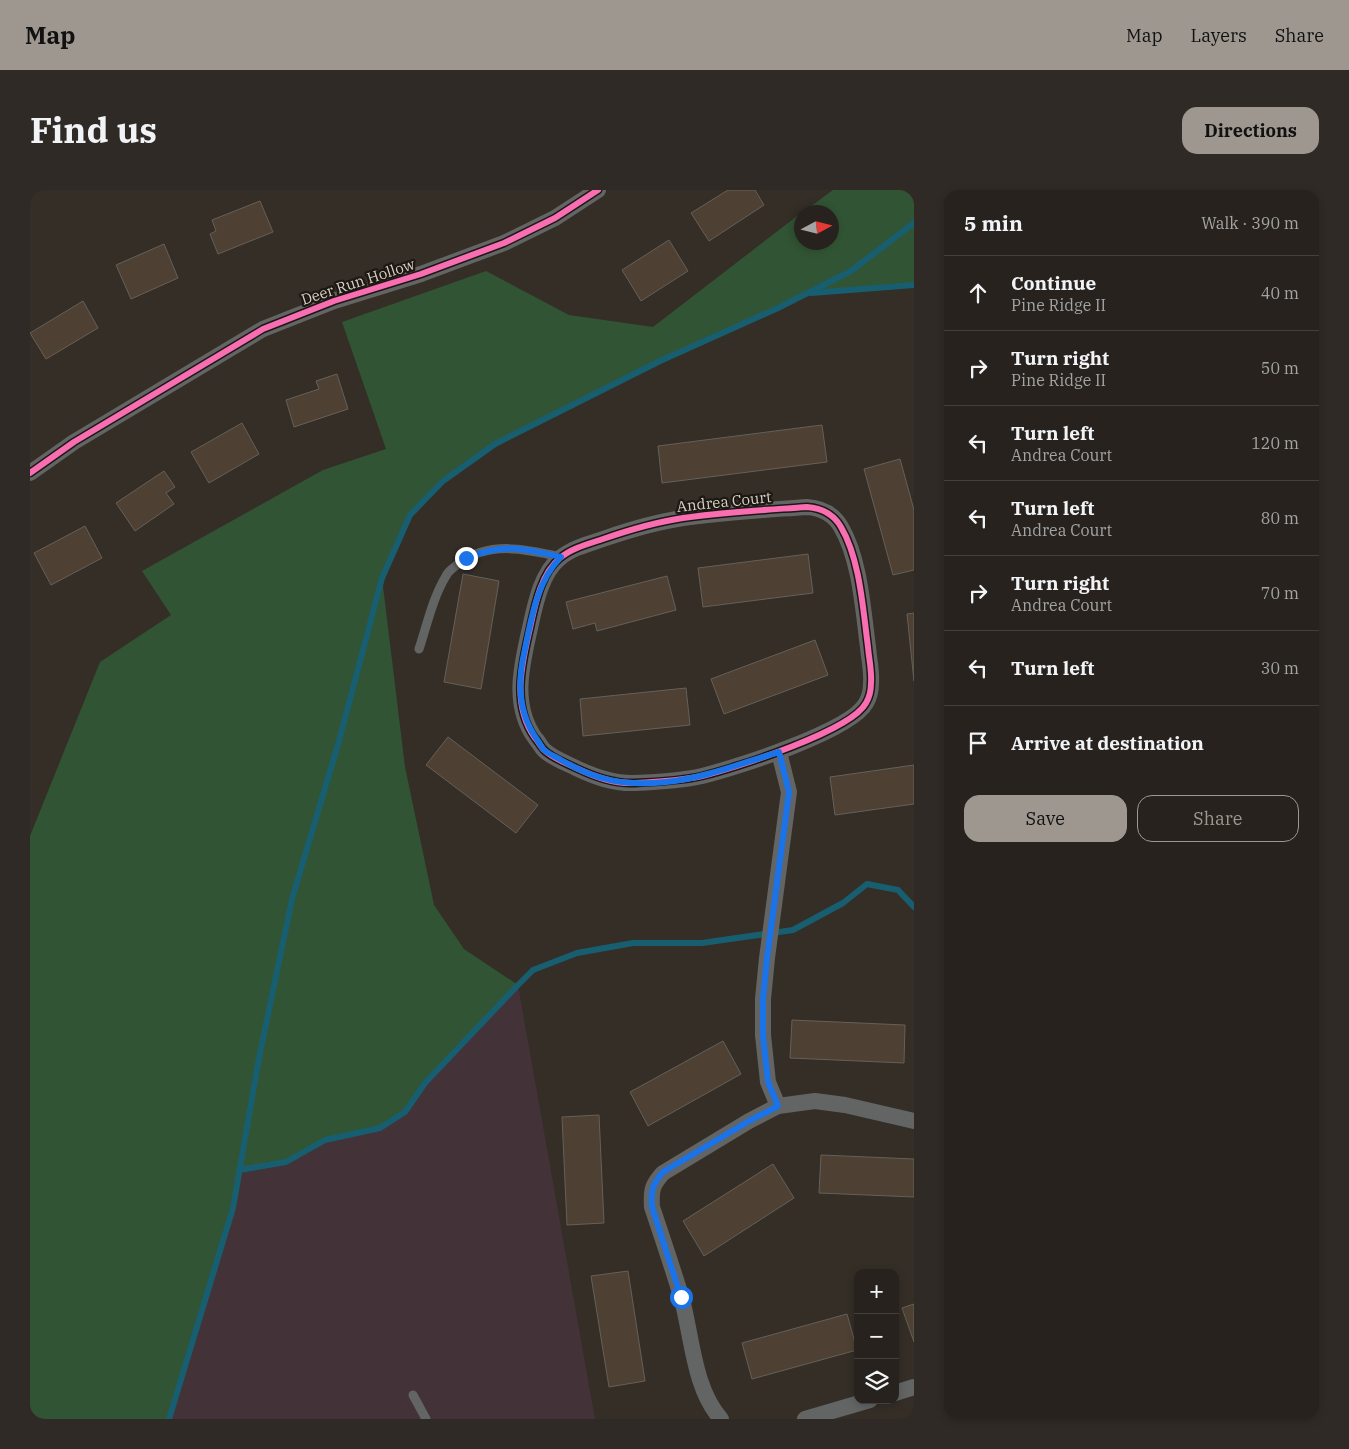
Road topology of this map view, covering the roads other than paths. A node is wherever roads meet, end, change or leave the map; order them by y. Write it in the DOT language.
graph roads {
  1 [pos="598,190"];
  2 [pos="30,473"];
  3 [pos="561,557"];
  4 [pos="419,649"];
  5 [pos="779,752"];
  6 [pos="778,1106"];
  7 [pos="914,1121"];
  8 [pos="914,1387"];
  9 [pos="899,1392"];
  10 [pos="413,1395"];
  11 [pos="856,1404"];
  12 [pos="426,1419"];
  13 [pos="722,1419"];
  14 [pos="805,1419"];
  1 -- 2 [label="street, Deer Run Hollow"];
  3 -- 4 [label="lane"];
  3 -- 5 [label="street, Andrea Court"];
  3 -- 5 [label="street, Andrea Court"];
  5 -- 6 [label="street"];
  6 -- 7 [label="street"];
  6 -- 13 [label="street"];
  8 -- 9 [label="street"];
  10 -- 12 [label="lane"];
  11 -- 14 [label="street"];
}
